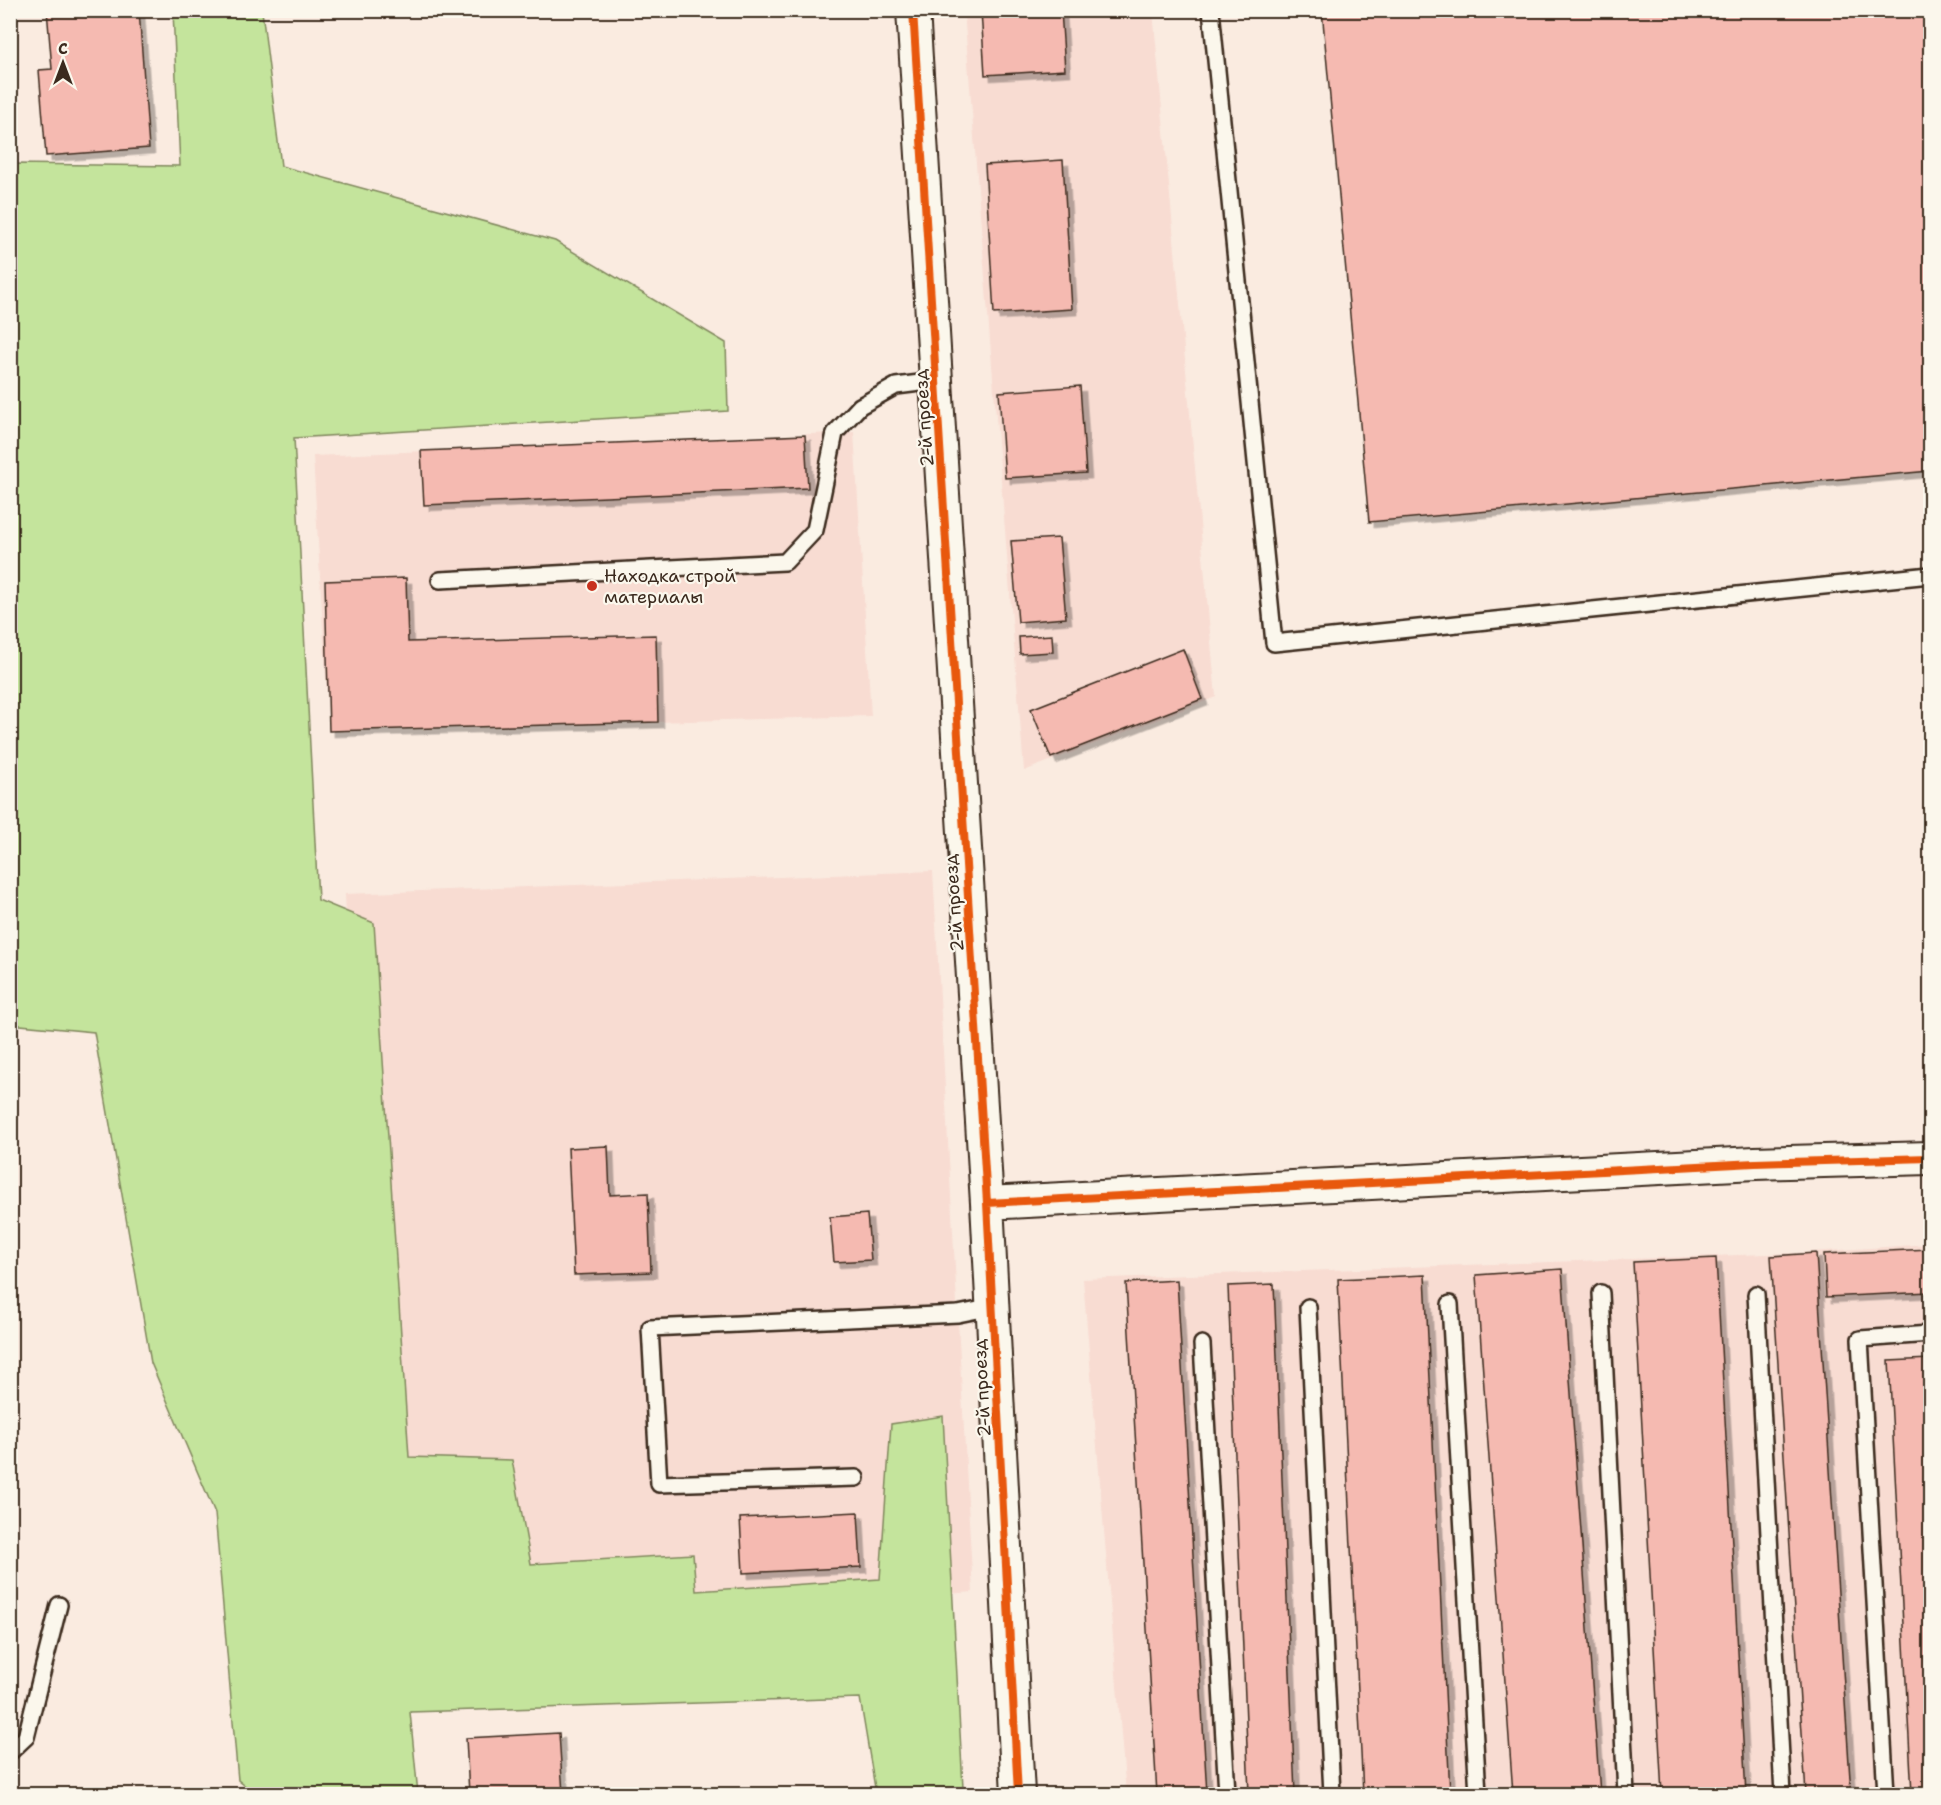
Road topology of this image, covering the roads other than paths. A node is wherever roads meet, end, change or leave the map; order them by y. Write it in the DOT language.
graph roads {
  1 [pos="914,10"];
  2 [pos="1211,10"];
  3 [pos="936,381"];
  4 [pos="1930,575"];
  5 [pos="440,580"];
  6 [pos="1930,1158"];
  7 [pos="987,1203"];
  8 [pos="1601,1293"];
  9 [pos="1756,1294"];
  10 [pos="1450,1304"];
  11 [pos="993,1307"];
  12 [pos="1308,1307"];
  13 [pos="1930,1334"];
  14 [pos="1202,1344"];
  15 [pos="856,1478"];
  16 [pos="59,1605"];
  17 [pos="10,1752"];
  18 [pos="1018,1794"];
  19 [pos="1227,1794"];
  20 [pos="1332,1794"];
  21 [pos="1478,1794"];
  22 [pos="1626,1794"];
  23 [pos="1783,1794"];
  24 [pos="1886,1794"];
  1 -- 3 [label="street, 2-й проезд"];
  2 -- 4 [label="lane"];
  3 -- 5 [label="lane"];
  3 -- 7 [label="street, 2-й проезд"];
  6 -- 7 [label="street"];
  7 -- 11 [label="street, 2-й проезд"];
  8 -- 22 [label="lane"];
  9 -- 23 [label="lane"];
  10 -- 21 [label="lane"];
  11 -- 15 [label="lane"];
  11 -- 18 [label="street, 2-й проезд"];
  12 -- 20 [label="lane"];
  13 -- 24 [label="lane"];
  14 -- 19 [label="lane"];
  16 -- 17 [label="lane"];
}
